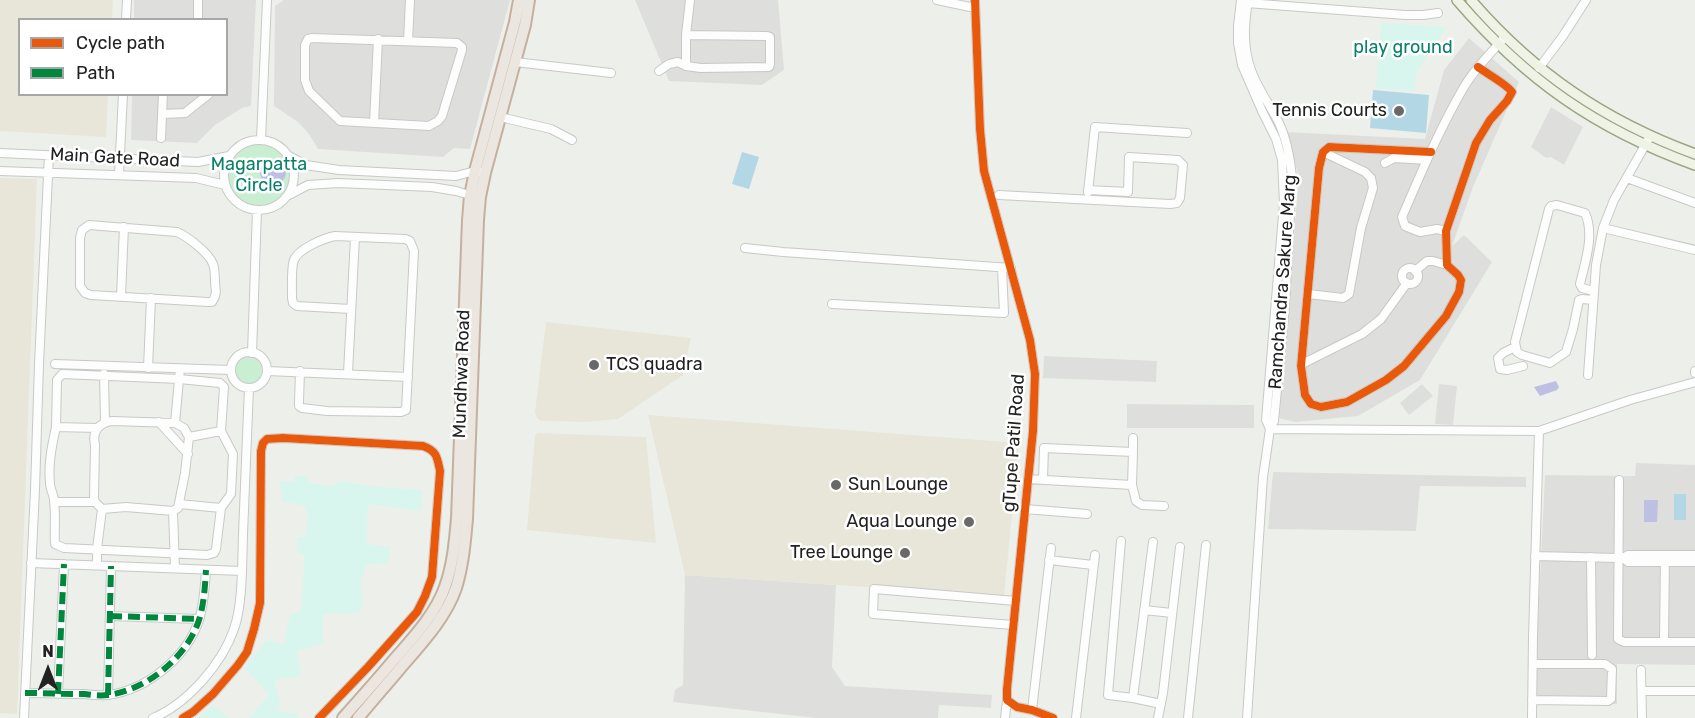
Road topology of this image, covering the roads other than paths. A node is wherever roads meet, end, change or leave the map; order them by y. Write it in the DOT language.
graph roads {
  1 [pos="127,0"];
  2 [pos="198,0"];
  3 [pos="267,0"];
  4 [pos="410,0"];
  5 [pos="519,0"];
  6 [pos="529,0"];
  7 [pos="690,0"];
  8 [pos="937,0"];
  9 [pos="1457,0"];
  10 [pos="1471,0"];
  11 [pos="1586,0"];
  12 [pos="1245,1"];
  13 [pos="975,4"];
  14 [pos="1438,13"];
  15 [pos="126,18"];
  16 [pos="198,18"];
  17 [pos="686,35"];
  18 [pos="378,39"];
  19 [pos="408,41"];
  20 [pos="1502,41"];
  21 [pos="515,62"];
  22 [pos="686,66"];
  23 [pos="1478,67"];
  24 [pos="1539,68"];
  25 [pos="659,71"];
  26 [pos="611,73"];
  27 [pos="123,96"];
  28 [pos="163,96"];
  29 [pos="206,96"];
  30 [pos="163,114"];
  31 [pos="500,117"];
  32 [pos="375,123"];
  33 [pos="1186,133"];
  34 [pos="1650,136"];
  35 [pos="161,138"];
  36 [pos="261,140"];
  37 [pos="572,140"];
  38 [pos="1645,146"];
  39 [pos="1323,152"];
  40 [pos="1431,152"];
  41 [pos="0,153"];
  42 [pos="1695,154"];
  43 [pos="49,155"];
  44 [pos="229,156"];
  45 [pos="289,156"];
  46 [pos="120,158"];
  47 [pos="1427,160"];
  48 [pos="1385,163"];
  49 [pos="1695,165"];
  50 [pos="0,171"];
  51 [pos="48,172"];
  52 [pos="480,172"];
  53 [pos="119,175"];
  54 [pos="1627,178"];
  55 [pos="225,185"];
  56 [pos="1088,190"];
  57 [pos="289,195"];
  58 [pos="999,195"];
  59 [pos="475,196"];
  60 [pos="1087,200"];
  61 [pos="1695,203"];
  62 [pos="257,210"];
  63 [pos="124,227"];
  64 [pos="1603,228"];
  65 [pos="1446,231"];
  66 [pos="355,237"];
  67 [pos="745,248"];
  68 [pos="1695,250"];
  69 [pos="1447,265"];
  70 [pos="1007,268"];
  71 [pos="1594,291"];
  72 [pos="1308,294"];
  73 [pos="121,296"];
  74 [pos="151,298"];
  75 [pos="1593,300"];
  76 [pos="832,304"];
  77 [pos="351,309"];
  78 [pos="1515,347"];
  79 [pos="252,353"];
  80 [pos="55,364"];
  81 [pos="1302,364"];
  82 [pos="104,366"];
  83 [pos="1523,366"];
  84 [pos="148,368"];
  85 [pos="180,369"];
  86 [pos="231,370"];
  87 [pos="267,371"];
  88 [pos="300,372"];
  89 [pos="348,373"];
  90 [pos="1588,375"];
  91 [pos="104,376"];
  92 [pos="408,377"];
  93 [pos="179,379"];
  94 [pos="1695,382"];
  95 [pos="249,388"];
  96 [pos="105,422"];
  97 [pos="159,422"];
  98 [pos="175,423"];
  99 [pos="56,427"];
  100 [pos="97,428"];
  101 [pos="1270,429"];
  102 [pos="221,431"];
  103 [pos="1539,431"];
  104 [pos="189,437"];
  105 [pos="1133,438"];
  106 [pos="1133,452"];
  107 [pos="188,454"];
  108 [pos="1028,480"];
  109 [pos="1043,480"];
  110 [pos="1619,480"];
  111 [pos="1132,485"];
  112 [pos="245,487"];
  113 [pos="262,488"];
  114 [pos="55,502"];
  115 [pos="95,502"];
  116 [pos="1164,506"];
  117 [pos="176,507"];
  118 [pos="221,508"];
  119 [pos="102,509"];
  120 [pos="1025,509"];
  121 [pos="1087,514"];
  122 [pos="1121,541"];
  123 [pos="1153,542"];
  124 [pos="1206,545"];
  125 [pos="1180,547"];
  126 [pos="1051,548"];
  127 [pos="97,549"];
  128 [pos="174,553"];
  129 [pos="1095,555"];
  130 [pos="1695,555"];
  131 [pos="1535,556"];
  132 [pos="1591,557"];
  133 [pos="1621,558"];
  134 [pos="1665,558"];
  135 [pos="1049,560"];
  136 [pos="1695,562"];
  137 [pos="31,563"];
  138 [pos="64,564"];
  139 [pos="96,565"];
  140 [pos="1093,565"];
  141 [pos="111,566"];
  142 [pos="175,568"];
  143 [pos="206,570"];
  144 [pos="242,571"];
  145 [pos="1016,601"];
  146 [pos="1144,610"];
  147 [pos="1172,613"];
  148 [pos="110,616"];
  149 [pos="200,619"];
  150 [pos="1010,625"];
  151 [pos="1664,641"];
  152 [pos="1695,642"];
  153 [pos="1592,655"];
  154 [pos="1533,664"];
  155 [pos="1641,670"];
  156 [pos="1642,690"];
  157 [pos="1695,691"];
  158 [pos="25,693"];
  159 [pos="58,694"];
  160 [pos="108,695"];
  161 [pos="1133,698"];
  162 [pos="1007,700"];
  163 [pos="1532,700"];
  164 [pos="1161,704"];
  165 [pos="1032,710"];
  166 [pos="24,718"];
  167 [pos="153,718"];
  168 [pos="183,718"];
  169 [pos="319,718"];
  170 [pos="343,718"];
  171 [pos="358,718"];
  172 [pos="1005,718"];
  173 [pos="1053,718"];
  174 [pos="1076,718"];
  175 [pos="1158,718"];
  176 [pos="1188,718"];
  177 [pos="1247,718"];
  178 [pos="1532,718"];
  179 [pos="1641,718"];
  1 -- 15 [label="street"];
  2 -- 16 [label="street"];
  3 -- 36 [label="street"];
  4 -- 19 [label="street"];
  5 -- 52 [label="highway, Mundhwa Road"];
  6 -- 21 [label="highway, Mundhwa Road"];
  7 -- 17 [label="street"];
  8 -- 13 [label="street"];
  9 -- 20 [label="main road"];
  10 -- 20 [label="main road"];
  11 -- 24 [label="street"];
  12 -- 14 [label="street"];
  12 -- 101 [label="street, Ramchandra Sakure Marg"];
  13 -- 70 [label="street, gTupe Patil Road"];
  17 -- 22 [label="street"];
  17 -- 22 [label="street"];
  18 -- 19 [label="street"];
  18 -- 32 [label="street"];
  18 -- 32 [label="street"];
  19 -- 32 [label="street"];
  20 -- 23 [label="street"];
  20 -- 24 [label="main road"];
  20 -- 38 [label="main road"];
  21 -- 26 [label="street"];
  21 -- 31 [label="highway, Mundhwa Road"];
  22 -- 25 [label="street"];
  23 -- 40 [label="street"];
  23 -- 65 [label="street"];
  24 -- 34 [label="main road"];
  27 -- 46 [label="street"];
  28 -- 30 [label="street"];
  29 -- 30 [label="street"];
  30 -- 35 [label="street"];
  31 -- 37 [label="street"];
  31 -- 52 [label="highway, Mundhwa Road"];
  33 -- 56 [label="street"];
  34 -- 38 [label="street"];
  34 -- 42 [label="main road"];
  36 -- 44 [label="street"];
  36 -- 45 [label="street"];
  38 -- 49 [label="main road"];
  38 -- 54 [label="street"];
  39 -- 40 [label="street"];
  39 -- 72 [label="street"];
  39 -- 72 [label="street"];
  40 -- 47 [label="street"];
  41 -- 43 [label="street, Main Gate Road"];
  43 -- 46 [label="street, Main Gate Road"];
  43 -- 51 [label="street"];
  44 -- 46 [label="street, Main Gate Road"];
  44 -- 55 [label="street"];
  45 -- 52 [label="street"];
  45 -- 57 [label="street"];
  46 -- 53 [label="street"];
  47 -- 48 [label="street"];
  47 -- 65 [label="street"];
  50 -- 51 [label="street"];
  51 -- 53 [label="street"];
  51 -- 137 [label="street"];
  52 -- 59 [label="highway, Mundhwa Road"];
  53 -- 55 [label="street"];
  54 -- 61 [label="street"];
  54 -- 64 [label="street"];
  55 -- 62 [label="street"];
  56 -- 60 [label="street"];
  56 -- 60 [label="street"];
  57 -- 59 [label="street"];
  57 -- 62 [label="street"];
  58 -- 60 [label="street"];
  59 -- 170 [label="highway, Mundhwa Road"];
  59 -- 171 [label="highway, Mundhwa Road"];
  62 -- 79 [label="street"];
  63 -- 73 [label="street"];
  63 -- 73 [label="street"];
  63 -- 74 [label="street"];
  64 -- 68 [label="street"];
  64 -- 71 [label="street"];
  65 -- 69 [label="street"];
  66 -- 77 [label="street"];
  66 -- 77 [label="street"];
  66 -- 92 [label="street"];
  67 -- 70 [label="street"];
  69 -- 81 [label="street"];
  69 -- 81 [label="street"];
  70 -- 76 [label="street"];
  70 -- 108 [label="street, gTupe Patil Road"];
  71 -- 75 [label="street"];
  71 -- 78 [label="street"];
  72 -- 81 [label="street"];
  73 -- 74 [label="street"];
  74 -- 84 [label="street"];
  75 -- 78 [label="street"];
  75 -- 90 [label="street"];
  77 -- 89 [label="street"];
  78 -- 83 [label="street"];
  79 -- 86 [label="street"];
  79 -- 87 [label="street"];
  80 -- 82 [label="street"];
  82 -- 84 [label="street"];
  82 -- 91 [label="street"];
  84 -- 85 [label="street"];
  85 -- 86 [label="street"];
  85 -- 93 [label="street"];
  86 -- 95 [label="street"];
  87 -- 88 [label="street"];
  87 -- 95 [label="street"];
  88 -- 89 [label="street"];
  88 -- 92 [label="street"];
  89 -- 92 [label="street"];
  91 -- 93 [label="street"];
  91 -- 96 [label="street"];
  91 -- 99 [label="street"];
  93 -- 98 [label="street"];
  93 -- 102 [label="street"];
  94 -- 103 [label="street"];
  95 -- 112 [label="street"];
  96 -- 97 [label="street"];
  96 -- 100 [label="street"];
  97 -- 98 [label="street"];
  97 -- 107 [label="street"];
  98 -- 104 [label="street"];
  99 -- 100 [label="street"];
  99 -- 114 [label="street"];
  100 -- 115 [label="street"];
  101 -- 103 [label="street"];
  101 -- 177 [label="street, Ramchandra Sakure Marg"];
  102 -- 104 [label="street"];
  102 -- 118 [label="street"];
  103 -- 131 [label="street"];
  104 -- 107 [label="street"];
  105 -- 106 [label="street"];
  106 -- 109 [label="street"];
  106 -- 111 [label="street"];
  107 -- 117 [label="street"];
  108 -- 109 [label="street"];
  108 -- 120 [label="street, gTupe Patil Road"];
  109 -- 111 [label="street"];
  110 -- 133 [label="street"];
  111 -- 116 [label="street"];
  112 -- 113 [label="street"];
  112 -- 144 [label="street"];
  113 -- 168 [label="street"];
  113 -- 169 [label="street"];
  114 -- 115 [label="street"];
  114 -- 127 [label="street"];
  115 -- 119 [label="street"];
  117 -- 118 [label="street"];
  117 -- 119 [label="street"];
  117 -- 128 [label="street"];
  118 -- 128 [label="street"];
  119 -- 127 [label="street"];
  120 -- 121 [label="street"];
  120 -- 145 [label="street, gTupe Patil Road"];
  122 -- 161 [label="street"];
  123 -- 146 [label="street"];
  124 -- 176 [label="street"];
  125 -- 147 [label="street"];
  126 -- 135 [label="street"];
  127 -- 128 [label="street"];
  127 -- 139 [label="street"];
  128 -- 142 [label="street"];
  129 -- 140 [label="street"];
  130 -- 134 [label="street"];
  131 -- 132 [label="street"];
  131 -- 154 [label="street"];
  132 -- 133 [label="street"];
  132 -- 153 [label="street"];
  133 -- 134 [label="street"];
  133 -- 151 [label="street"];
  134 -- 136 [label="street"];
  134 -- 151 [label="street"];
  135 -- 140 [label="street"];
  135 -- 165 [label="street"];
  137 -- 138 [label="street"];
  137 -- 158 [label="street"];
  138 -- 139 [label="street"];
  138 -- 159 [label="street"];
  139 -- 141 [label="street"];
  140 -- 174 [label="street"];
  141 -- 142 [label="street"];
  141 -- 148 [label="street"];
  142 -- 143 [label="street"];
  143 -- 144 [label="street"];
  143 -- 149 [label="street"];
  144 -- 167 [label="street"];
  145 -- 150 [label="street, gTupe Patil Road"];
  145 -- 150 [label="street"];
  146 -- 147 [label="street"];
  146 -- 161 [label="street"];
  147 -- 164 [label="street"];
  148 -- 149 [label="street"];
  148 -- 160 [label="street"];
  149 -- 160 [label="street"];
  150 -- 162 [label="street, gTupe Patil Road"];
  151 -- 152 [label="street"];
  154 -- 163 [label="street"];
  154 -- 163 [label="street"];
  155 -- 156 [label="street"];
  156 -- 157 [label="street"];
  156 -- 179 [label="street"];
  158 -- 159 [label="street"];
  158 -- 166 [label="street"];
  159 -- 160 [label="street"];
  161 -- 164 [label="street"];
  162 -- 165 [label="street"];
  162 -- 172 [label="street, gTupe Patil Road"];
  163 -- 178 [label="street"];
  164 -- 175 [label="street"];
  165 -- 173 [label="street"];
}
